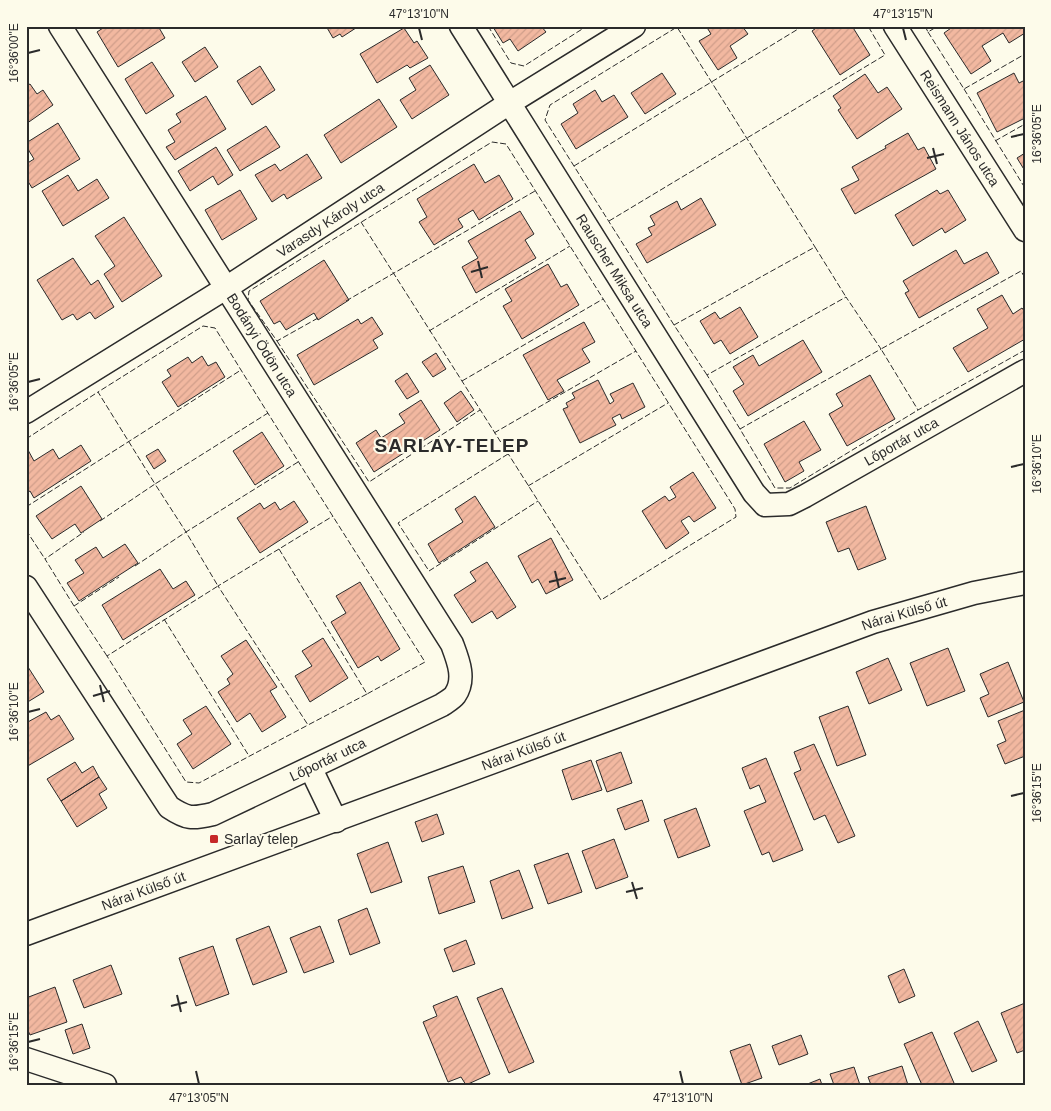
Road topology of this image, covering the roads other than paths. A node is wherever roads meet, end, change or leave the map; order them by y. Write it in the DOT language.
graph roads {
  1 [pos="60,26"];
  2 [pos="461,26"];
  3 [pos="634,26"];
  4 [pos="895,26"];
  5 [pos="508,104"];
  6 [pos="1025,230"];
  7 [pos="226,288"];
  8 [pos="1025,371"];
  9 [pos="26,412"];
  10 [pos="776,506"];
  11 [pos="1025,583"];
  12 [pos="26,587"];
  13 [pos="459,665"];
  14 [pos="311,769"];
  15 [pos="336,821"];
  16 [pos="26,934"];
  17 [pos="26,1059"];
  18 [pos="105,1085"];
  1 -- 7 [label="street, Bodányi Ödön utca"];
  2 -- 5 [label="street, Rauscher Miksa utca"];
  3 -- 5 [label="street, Varasdy Károly utca"];
  4 -- 6 [label="street, Reismann János utca"];
  5 -- 7 [label="street, Varasdy Károly utca"];
  5 -- 10 [label="street, Rauscher Miksa utca"];
  7 -- 9 [label="street, Varasdy Károly utca"];
  7 -- 13 [label="street, Bodányi Ödön utca"];
  8 -- 10 [label="street, Lőportár utca"];
  11 -- 15 [label="street, Nárai Külső út"];
  12 -- 14 [label="street, Lőportár utca"];
  13 -- 14 [label="street, Lőportár utca"];
  14 -- 15 [label="street"];
  15 -- 16 [label="street, Nárai Külső út"];
  17 -- 18 [label="street"];
}
